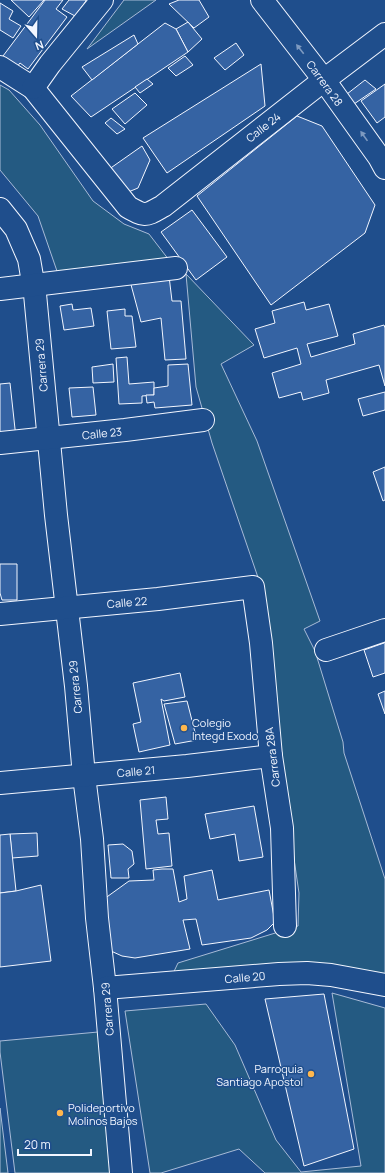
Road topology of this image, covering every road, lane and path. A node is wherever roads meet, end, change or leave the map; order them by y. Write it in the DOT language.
graph roads {
  1 [pos="102,0"];
  2 [pos="262,0"];
  3 [pos="385,34"];
  4 [pos="0,67"];
  5 [pos="324,80"];
  6 [pos="33,88"];
  7 [pos="385,168"];
  8 [pos="0,209"];
  9 [pos="176,268"];
  10 [pos="33,286"];
  11 [pos="0,289"];
  12 [pos="203,420"];
  13 [pos="48,438"];
  14 [pos="0,443"];
  15 [pos="253,588"];
  16 [pos="66,608"];
  17 [pos="0,614"];
  18 [pos="385,630"];
  19 [pos="326,650"];
  20 [pos="271,756"];
  21 [pos="84,776"];
  22 [pos="0,783"];
  23 [pos="285,926"];
  24 [pos="385,985"];
  25 [pos="105,988"];
  26 [pos="121,1173"];
  1 -- 6 [label="street"];
  5 -- 2 [label="street, Carrera 28, one-way"];
  3 -- 5 [label="street, Calle 24"];
  4 -- 6 [label="street"];
  5 -- 6 [label="street, Calle 24"];
  7 -- 5 [label="street, Carrera 28, one-way"];
  8 -- 10 [label="street, Carrera 29"];
  9 -- 10 [label="street"];
  10 -- 11 [label="street"];
  10 -- 13 [label="street, Carrera 29"];
  12 -- 13 [label="street, Calle 23"];
  13 -- 14 [label="street, Calle 23"];
  13 -- 16 [label="street, Carrera 29"];
  15 -- 16 [label="street, Calle 22"];
  15 -- 20 [label="street, Carrera 28A"];
  16 -- 17 [label="street, Calle 22"];
  16 -- 21 [label="street, Carrera 29"];
  18 -- 19 [label="street"];
  20 -- 21 [label="street, Calle 21"];
  20 -- 23 [label="street, Carrera 28A"];
  21 -- 22 [label="street, Calle 21"];
  21 -- 25 [label="street, Carrera 29"];
  24 -- 25 [label="street, Calle 20"];
  25 -- 26 [label="street, Carrera 29"];
}
